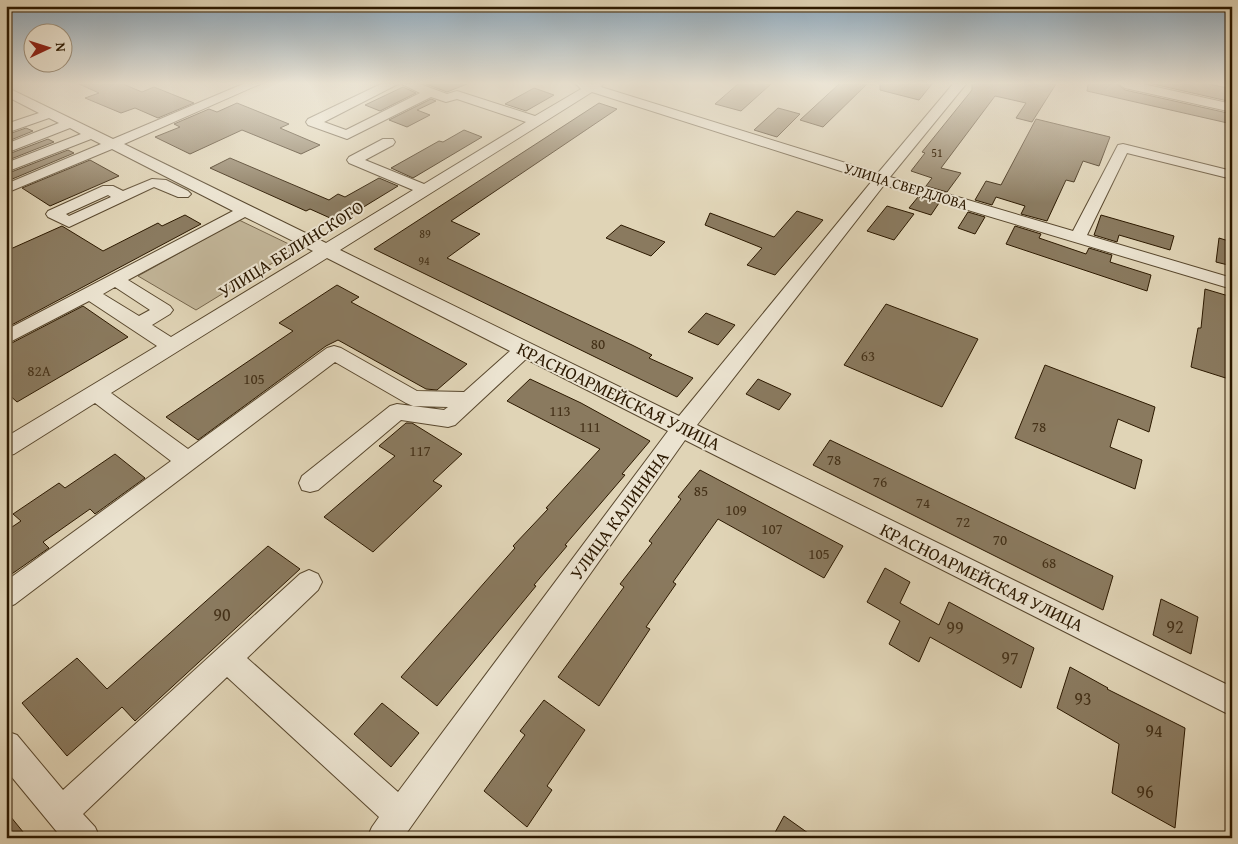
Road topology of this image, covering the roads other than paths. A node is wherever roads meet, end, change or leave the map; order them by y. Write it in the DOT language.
graph roads {
  1 [pos="21,123"];
  2 [pos="70,123"];
  3 [pos="71,123"];
  4 [pos="161,123"];
  5 [pos="317,123"];
  6 [pos="370,123"];
  7 [pos="533,123"];
  8 [pos="709,123"];
  9 [pos="927,123"];
  10 [pos="6,129"];
  11 [pos="92,134"];
  12 [pos="388,142"];
  13 [pos="113,144"];
  14 [pos="6,149"];
  15 [pos="6,168"];
  16 [pos="1232,175"];
  17 [pos="881,179"];
  18 [pos="6,190"];
  19 [pos="425,190"];
  20 [pos="213,194"];
  21 [pos="123,197"];
  22 [pos="246,210"];
  23 [pos="1078,237"];
  24 [pos="326,250"];
  25 [pos="115,280"];
  26 [pos="1232,284"];
  27 [pos="91,294"];
  28 [pos="139,324"];
  29 [pos="6,338"];
  30 [pos="173,346"];
  31 [pos="525,349"];
  32 [pos="96,393"];
  33 [pos="469,400"];
  34 [pos="682,428"];
  35 [pos="6,448"];
  36 [pos="187,461"];
  37 [pos="310,482"];
  38 [pos="309,582"];
  39 [pos="6,596"];
  40 [pos="227,659"];
  41 [pos="1232,702"];
  42 [pos="6,746"];
  43 [pos="60,813"];
  44 [pos="392,826"];
  45 [pos="84,838"];
  1 -- 10 [label="street"];
  2 -- 14 [label="street"];
  3 -- 11 [label="street, КРАСНОАРМЕЙСКАЯ УЛИЦА"];
  4 -- 13 [label="street"];
  5 -- 6 [label="street"];
  7 -- 19 [label="street, УЛИЦА БЕЛИНСКОГО"];
  8 -- 17 [label="street, УЛИЦА СВЕРДЛОВА"];
  9 -- 17 [label="street, УЛИЦА КАЛИНИНА"];
  11 -- 13 [label="street, КРАСНОАРМЕЙСКАЯ УЛИЦА"];
  11 -- 15 [label="street"];
  12 -- 19 [label="street"];
  13 -- 18 [label="street"];
  13 -- 20 [label="street, КРАСНОАРМЕЙСКАЯ УЛИЦА"];
  16 -- 23 [label="street"];
  17 -- 23 [label="street, УЛИЦА СВЕРДЛОВА"];
  17 -- 34 [label="street, УЛИЦА КАЛИНИНА"];
  19 -- 24 [label="street, УЛИЦА БЕЛИНСКОГО"];
  20 -- 21 [label="street"];
  20 -- 22 [label="street, КРАСНОАРМЕЙСКАЯ УЛИЦА"];
  22 -- 24 [label="street, КРАСНОАРМЕЙСКАЯ УЛИЦА"];
  22 -- 25 [label="street"];
  23 -- 26 [label="street, УЛИЦА СВЕРДЛОВА"];
  24 -- 30 [label="street, УЛИЦА БЕЛИНСКОГО"];
  24 -- 31 [label="street, КРАСНОАРМЕЙСКАЯ УЛИЦА"];
  25 -- 27 [label="street"];
  25 -- 28 [label="street"];
  27 -- 28 [label="street"];
  27 -- 29 [label="street"];
  28 -- 30 [label="street"];
  30 -- 32 [label="street, УЛИЦА БЕЛИНСКОГО"];
  31 -- 33 [label="street"];
  31 -- 34 [label="street, КРАСНОАРМЕЙСКАЯ УЛИЦА"];
  32 -- 35 [label="street, УЛИЦА БЕЛИНСКОГО"];
  32 -- 36 [label="street"];
  33 -- 36 [label="street"];
  33 -- 37 [label="street"];
  34 -- 41 [label="street, КРАСНОАРМЕЙСКАЯ УЛИЦА"];
  34 -- 44 [label="street, УЛИЦА КАЛИНИНА"];
  36 -- 39 [label="street"];
  38 -- 40 [label="street"];
  40 -- 43 [label="street"];
  40 -- 44 [label="street"];
  42 -- 43 [label="street"];
  43 -- 45 [label="street"];
}
